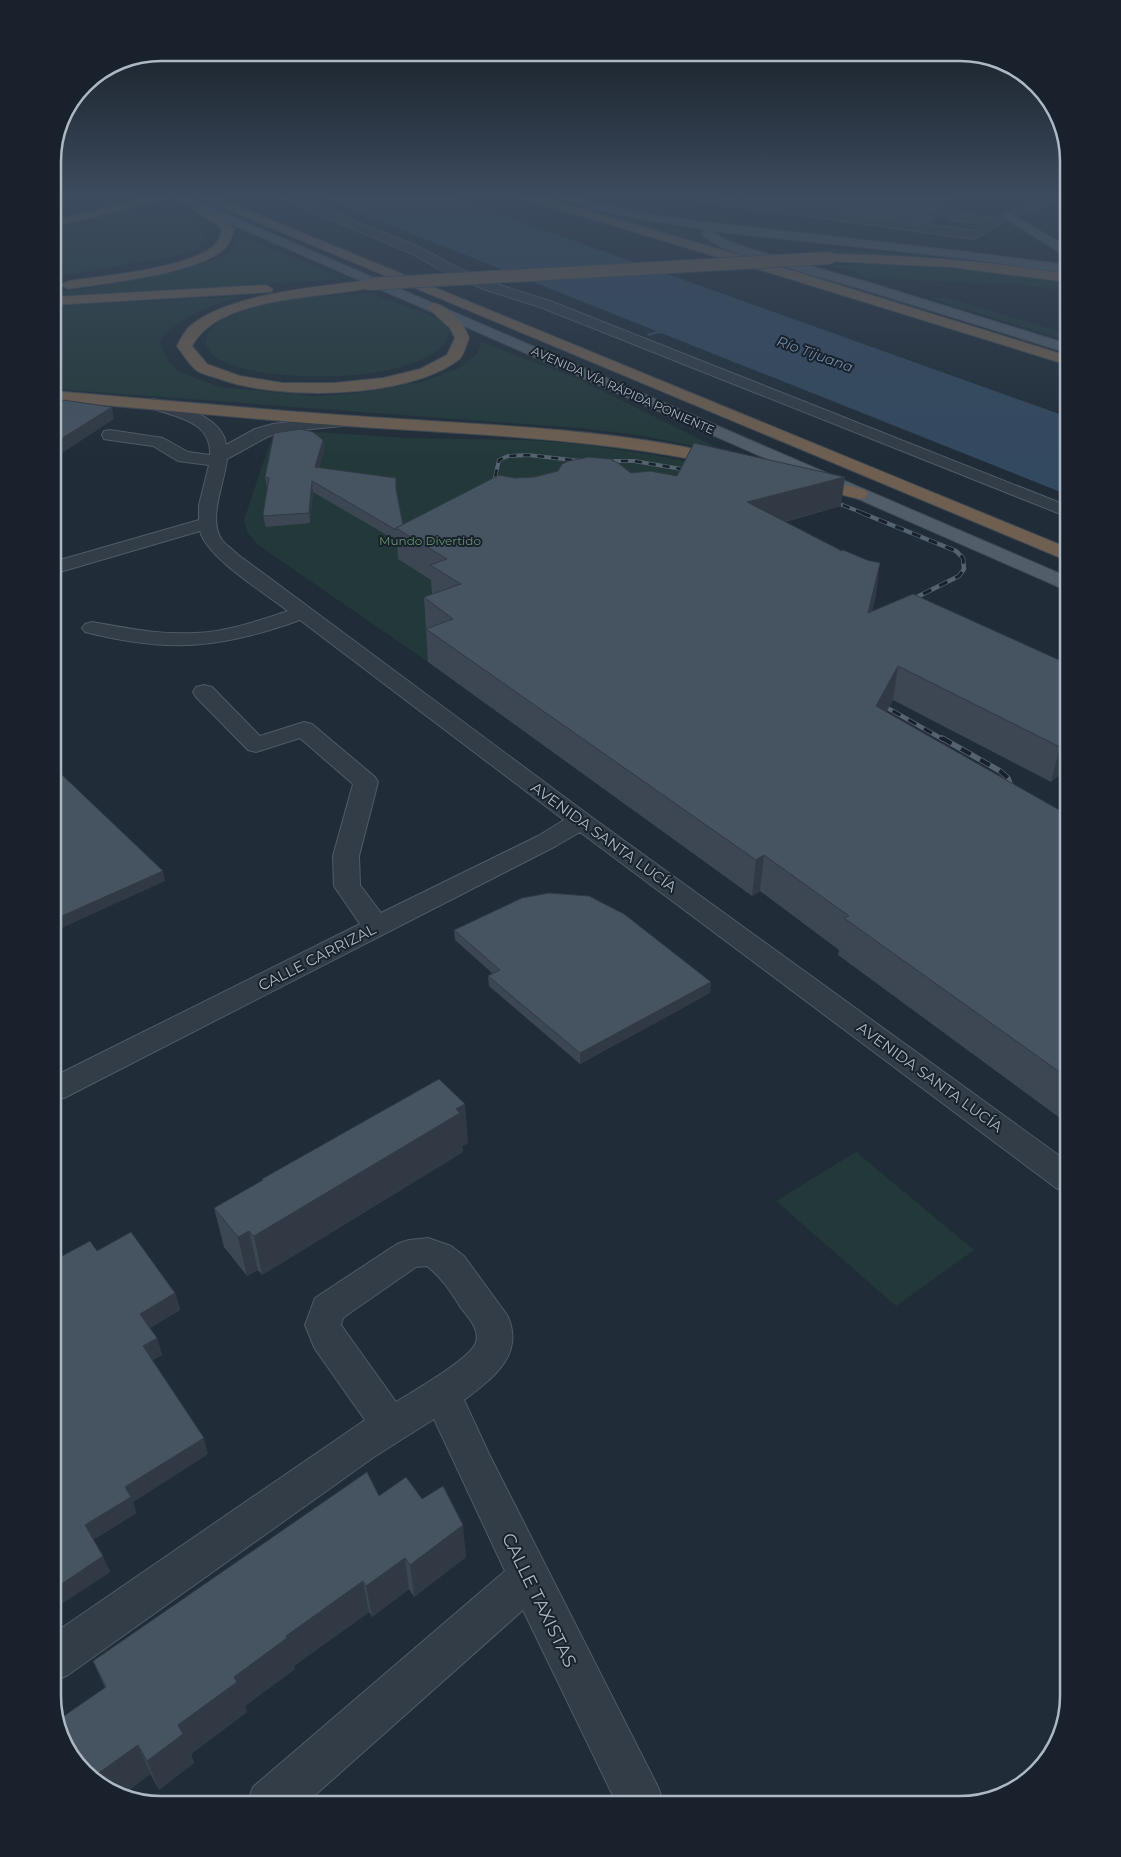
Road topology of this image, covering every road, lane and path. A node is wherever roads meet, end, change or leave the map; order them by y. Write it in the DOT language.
graph roads {
  1 [pos="369,284"];
  2 [pos="375,284"];
  3 [pos="379,284"];
  4 [pos="415,284"];
  5 [pos="483,284"];
  6 [pos="820,284"];
  7 [pos="857,284"];
  8 [pos="61,301"];
  9 [pos="434,307"];
  10 [pos="1060,347"];
  11 [pos="1060,359"];
  12 [pos="61,399"];
  13 [pos="154,404"];
  14 [pos="342,421"];
  15 [pos="110,435"];
  16 [pos="218,458"];
  17 [pos="739,464"];
  18 [pos="767,471"];
  19 [pos="859,494"];
  20 [pos="1060,509"];
  21 [pos="208,523"];
  22 [pos="1060,552"];
  23 [pos="61,566"];
  24 [pos="1060,581"];
  25 [pos="304,612"];
  26 [pos="92,628"];
  27 [pos="204,692"];
  28 [pos="581,821"];
  29 [pos="377,927"];
  30 [pos="61,1086"];
  31 [pos="1060,1174"];
  32 [pos="442,1394"];
  33 [pos="390,1424"];
  34 [pos="528,1578"];
  35 [pos="61,1654"];
  36 [pos="279,1796"];
  37 [pos="637,1796"];
  1 -- 2 [label="highway, bridge"];
  1 -- 8 [label="highway"];
  1 -- 9 [label="highway"];
  3 -- 9 [label="main road, AVENIDA VÍA RÁPIDA PONIENTE"];
  4 -- 22 [label="highway, AVENIDA VÍA RÁPIDA PONIENTE"];
  5 -- 20 [label="street"];
  6 -- 11 [label="highway"];
  7 -- 10 [label="main road"];
  9 -- 19 [label="main road, AVENIDA VÍA RÁPIDA PONIENTE"];
  12 -- 13 [label="highway"];
  13 -- 14 [label="highway"];
  13 -- 16 [label="street, AVENIDA SANTA LUCÍA"];
  14 -- 16 [label="street"];
  14 -- 17 [label="highway"];
  15 -- 16 [label="street"];
  16 -- 21 [label="street, AVENIDA SANTA LUCÍA"];
  18 -- 19 [label="highway"];
  19 -- 24 [label="main road, AVENIDA VÍA RÁPIDA PONIENTE"];
  21 -- 23 [label="street"];
  21 -- 25 [label="street, AVENIDA SANTA LUCÍA"];
  25 -- 26 [label="street"];
  25 -- 28 [label="street, AVENIDA SANTA LUCÍA"];
  27 -- 29 [label="street"];
  28 -- 29 [label="street, CALLE CARRIZAL"];
  28 -- 31 [label="street, AVENIDA SANTA LUCÍA"];
  29 -- 30 [label="street, CALLE CARRIZAL"];
  32 -- 33 [label="street"];
  32 -- 33 [label="street"];
  32 -- 34 [label="street, CALLE TAXISTAS"];
  33 -- 35 [label="street"];
  34 -- 36 [label="street"];
  34 -- 37 [label="street, CALLE TAXISTAS"];
}
